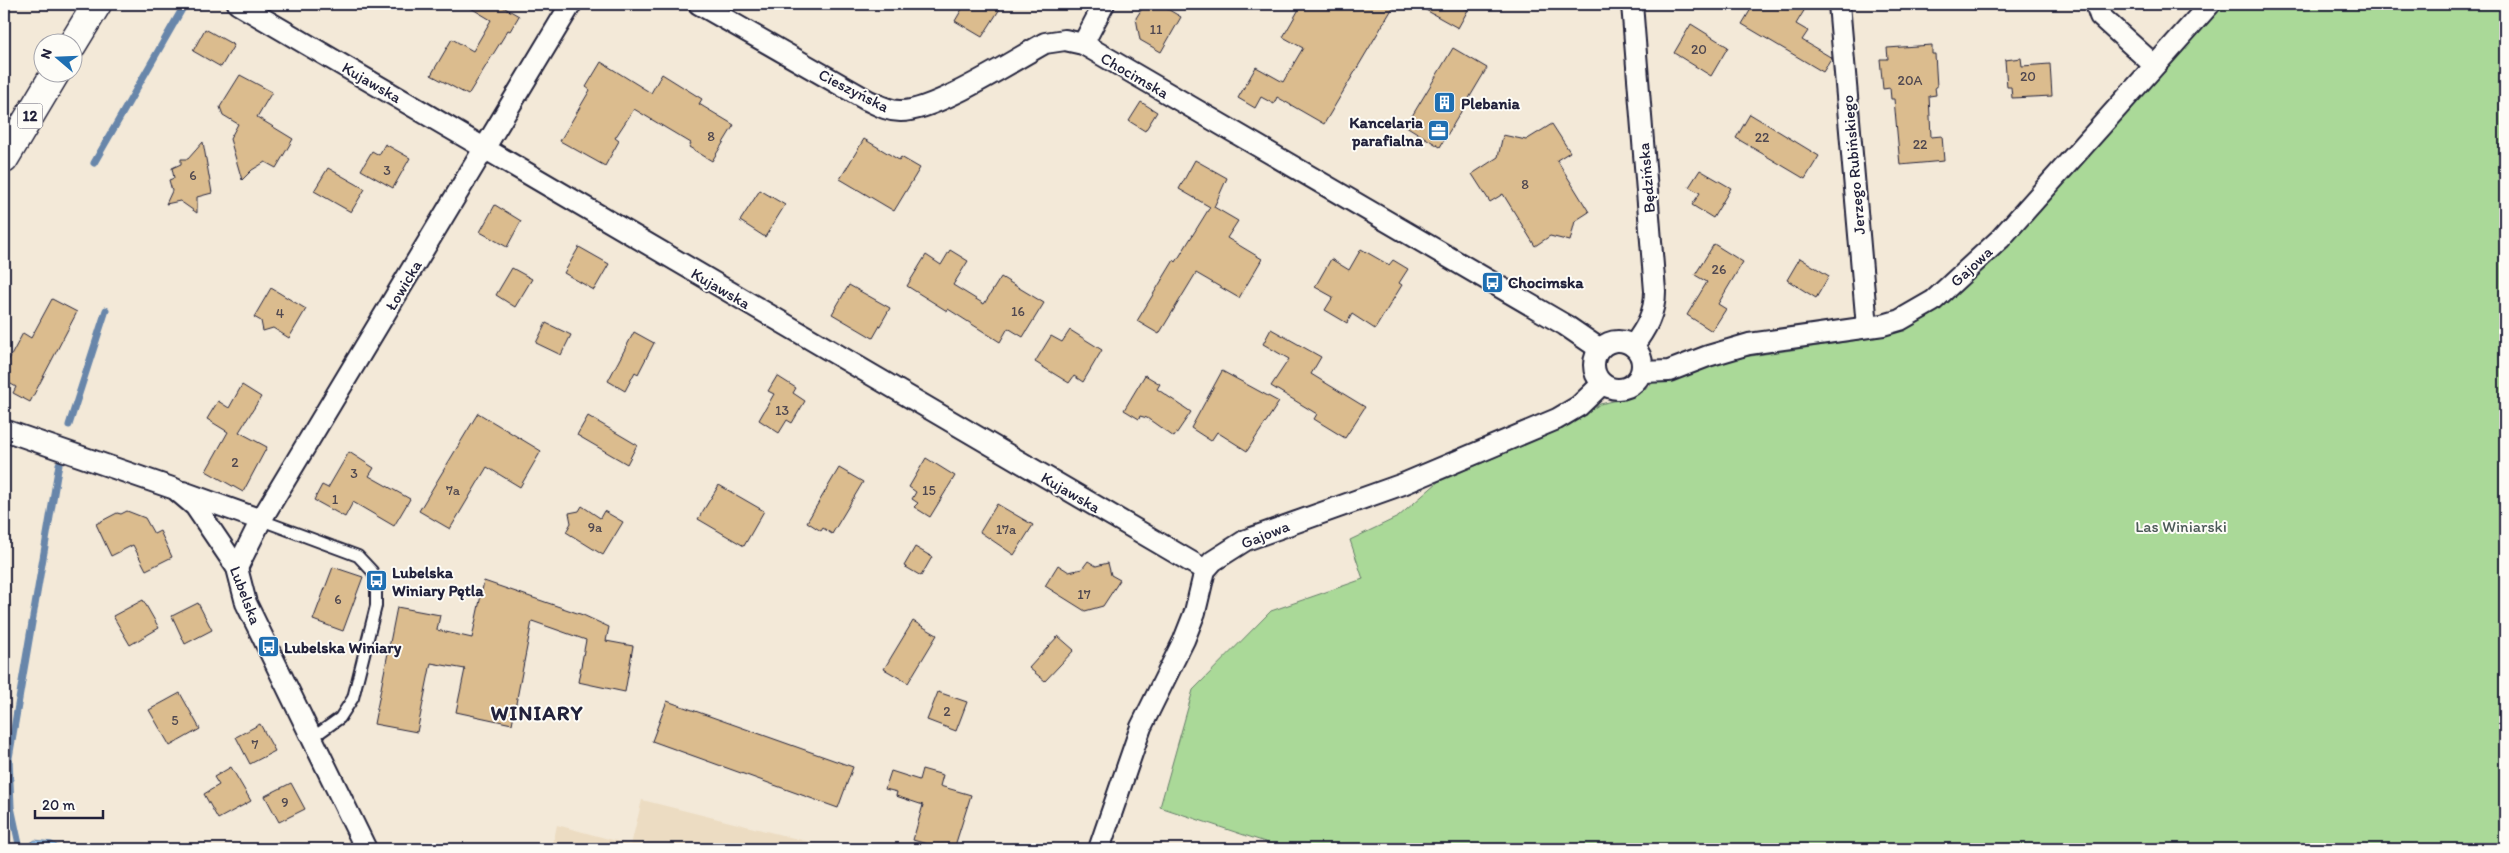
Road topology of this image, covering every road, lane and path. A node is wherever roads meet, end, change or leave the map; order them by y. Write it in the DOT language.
graph roads {
  1 [pos="97,4"];
  2 [pos="238,4"];
  3 [pos="571,4"];
  4 [pos="699,4"];
  5 [pos="1104,4"];
  6 [pos="1632,4"];
  7 [pos="1839,4"];
  8 [pos="2096,4"];
  9 [pos="2210,4"];
  10 [pos="80,32"];
  11 [pos="1083,44"];
  12 [pos="2154,65"];
  13 [pos="50,82"];
  14 [pos="485,149"];
  15 [pos="4,159"];
  16 [pos="1867,327"];
  17 [pos="1633,346"];
  18 [pos="1600,349"];
  19 [pos="1642,372"];
  20 [pos="1602,384"];
  21 [pos="4,430"];
  22 [pos="176,489"];
  23 [pos="261,520"];
  24 [pos="237,568"];
  25 [pos="1205,570"];
  26 [pos="312,738"];
  27 [pos="366,849"];
  28 [pos="1099,849"];
  1 -- 10 [label="main road"];
  2 -- 14 [label="street, Kujawska"];
  3 -- 14 [label="street, Łowicka"];
  4 -- 11 [label="street, Cieszyńska"];
  5 -- 11 [label="street"];
  6 -- 17 [label="street, Będzińska"];
  7 -- 16 [label="street, Jerzego Rubińskiego"];
  8 -- 12 [label="street"];
  9 -- 12 [label="street, Gajowa"];
  11 -- 18 [label="street, Chocimska"];
  12 -- 16 [label="street, Gajowa"];
  13 -- 15 [label="main road, 12"];
  14 -- 23 [label="street, Łowicka"];
  14 -- 25 [label="street, Kujawska"];
  16 -- 19 [label="street, Gajowa"];
  17 -- 18 [label="street"];
  17 -- 19 [label="street"];
  18 -- 20 [label="street"];
  19 -- 20 [label="street"];
  20 -- 25 [label="street, Gajowa"];
  21 -- 22 [label="street, Lubelska"];
  22 -- 23 [label="street"];
  22 -- 24 [label="street, Lubelska"];
  23 -- 24 [label="street, Łowicka"];
  23 -- 26 [label="lane"];
  24 -- 26 [label="street, Lubelska"];
  25 -- 28 [label="street"];
  26 -- 27 [label="street, Lubelska"];
}
